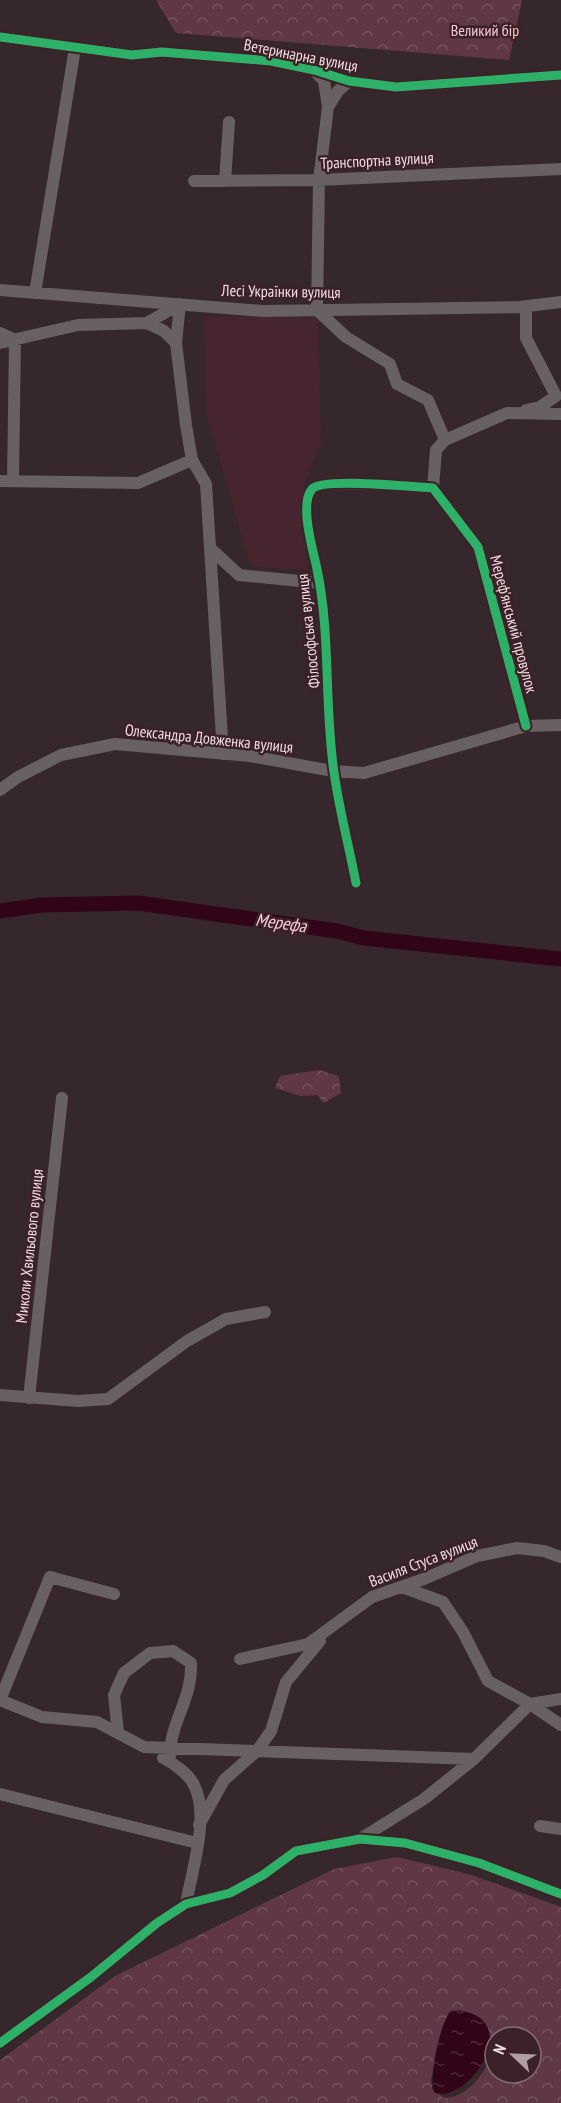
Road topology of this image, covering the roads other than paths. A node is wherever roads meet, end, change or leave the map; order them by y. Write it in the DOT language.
graph roads {
  1 [pos="0,37"];
  2 [pos="75,48"];
  3 [pos="314,70"];
  4 [pos="561,75"];
  5 [pos="349,81"];
  6 [pos="328,107"];
  7 [pos="229,122"];
  8 [pos="561,168"];
  9 [pos="319,180"];
  10 [pos="194,181"];
  11 [pos="225,181"];
  12 [pos="5,290"];
  13 [pos="35,293"];
  14 [pos="0,300"];
  15 [pos="561,302"];
  16 [pos="180,304"];
  17 [pos="526,306"];
  18 [pos="317,310"];
  19 [pos="147,323"];
  20 [pos="0,333"];
  21 [pos="15,340"];
  22 [pos="0,343"];
  23 [pos="176,343"];
  24 [pos="507,413"];
  25 [pos="561,414"];
  26 [pos="445,440"];
  27 [pos="192,460"];
  28 [pos="0,481"];
  29 [pos="13,481"];
  30 [pos="433,488"];
  31 [pos="211,549"];
  32 [pos="320,584"];
  33 [pos="561,725"];
  34 [pos="526,726"];
  35 [pos="224,754"];
  36 [pos="333,771"];
  37 [pos="0,790"];
  38 [pos="356,883"];
  39 [pos="62,1098"];
  40 [pos="265,1312"];
  41 [pos="0,1395"];
  42 [pos="29,1398"];
  43 [pos="561,1557"];
  44 [pos="402,1587"];
  45 [pos="114,1594"];
  46 [pos="331,1628"];
  47 [pos="240,1659"];
  48 [pos="561,1699"];
  49 [pos="0,1700"];
  50 [pos="530,1704"];
  51 [pos="561,1725"];
  52 [pos="118,1733"];
  53 [pos="144,1747"];
  54 [pos="169,1748"];
  55 [pos="257,1751"];
  56 [pos="474,1759"];
  57 [pos="170,1761"];
  58 [pos="0,1794"];
  59 [pos="199,1825"];
  60 [pos="540,1826"];
  61 [pos="561,1829"];
  62 [pos="360,1839"];
  63 [pos="197,1843"];
  64 [pos="561,1894"];
  65 [pos="186,1904"];
  66 [pos="0,2043"];
  1 -- 2 [label="street, Ветеринарна вулиця"];
  2 -- 3 [label="street, Ветеринарна вулиця"];
  2 -- 13 [label="street"];
  3 -- 5 [label="street, Ветеринарна вулиця"];
  3 -- 6 [label="street"];
  4 -- 5 [label="street, Ветеринарна вулиця"];
  5 -- 6 [label="street"];
  6 -- 9 [label="street"];
  7 -- 11 [label="street"];
  8 -- 9 [label="street, Транспортна вулиця"];
  9 -- 11 [label="street, Транспортна вулиця"];
  9 -- 18 [label="street"];
  10 -- 11 [label="street, Транспортна вулиця"];
  12 -- 13 [label="street, Лесі Українки вулиця"];
  12 -- 14 [label="street"];
  13 -- 16 [label="street, Лесі Українки вулиця"];
  15 -- 17 [label="street, Лесі Українки вулиця"];
  16 -- 18 [label="street, Лесі Українки вулиця"];
  16 -- 19 [label="street"];
  16 -- 23 [label="street"];
  17 -- 18 [label="street, Лесі Українки вулиця"];
  17 -- 24 [label="street"];
  18 -- 26 [label="street"];
  19 -- 21 [label="street"];
  19 -- 23 [label="street"];
  20 -- 21 [label="street"];
  21 -- 22 [label="street"];
  21 -- 29 [label="street"];
  23 -- 27 [label="street"];
  24 -- 25 [label="street"];
  24 -- 26 [label="street"];
  26 -- 30 [label="street"];
  27 -- 29 [label="street"];
  27 -- 31 [label="street"];
  28 -- 29 [label="street"];
  30 -- 32 [label="street, Філософська вулиця"];
  30 -- 34 [label="street, Мереф'янський провулок"];
  31 -- 32 [label="street"];
  31 -- 35 [label="street"];
  32 -- 36 [label="street, Філософська вулиця"];
  33 -- 34 [label="street, Олександра Довженка вулиця"];
  34 -- 36 [label="street, Олександра Довженка вулиця"];
  35 -- 36 [label="street, Олександра Довженка вулиця"];
  35 -- 37 [label="street, Олександра Довженка вулиця"];
  36 -- 38 [label="street, Філософська вулиця"];
  39 -- 42 [label="street, Миколи Хвильового вулиця"];
  40 -- 42 [label="street"];
  41 -- 42 [label="street"];
  43 -- 44 [label="street, Василя Стуса вулиця"];
  44 -- 46 [label="street, Василя Стуса вулиця"];
  44 -- 50 [label="street"];
  45 -- 49 [label="street"];
  46 -- 47 [label="street, Василя Стуса вулиця"];
  46 -- 55 [label="street"];
  48 -- 50 [label="street"];
  49 -- 52 [label="street"];
  50 -- 51 [label="street"];
  50 -- 56 [label="street"];
  52 -- 53 [label="street"];
  52 -- 54 [label="street"];
  53 -- 54 [label="street"];
  53 -- 57 [label="street"];
  54 -- 55 [label="street"];
  54 -- 57 [label="street"];
  55 -- 56 [label="street"];
  55 -- 59 [label="street"];
  56 -- 62 [label="street"];
  57 -- 59 [label="street"];
  58 -- 63 [label="street"];
  59 -- 63 [label="street"];
  60 -- 61 [label="street"];
  62 -- 64 [label="street"];
  62 -- 65 [label="street"];
  63 -- 65 [label="street"];
  65 -- 66 [label="street"];
}
